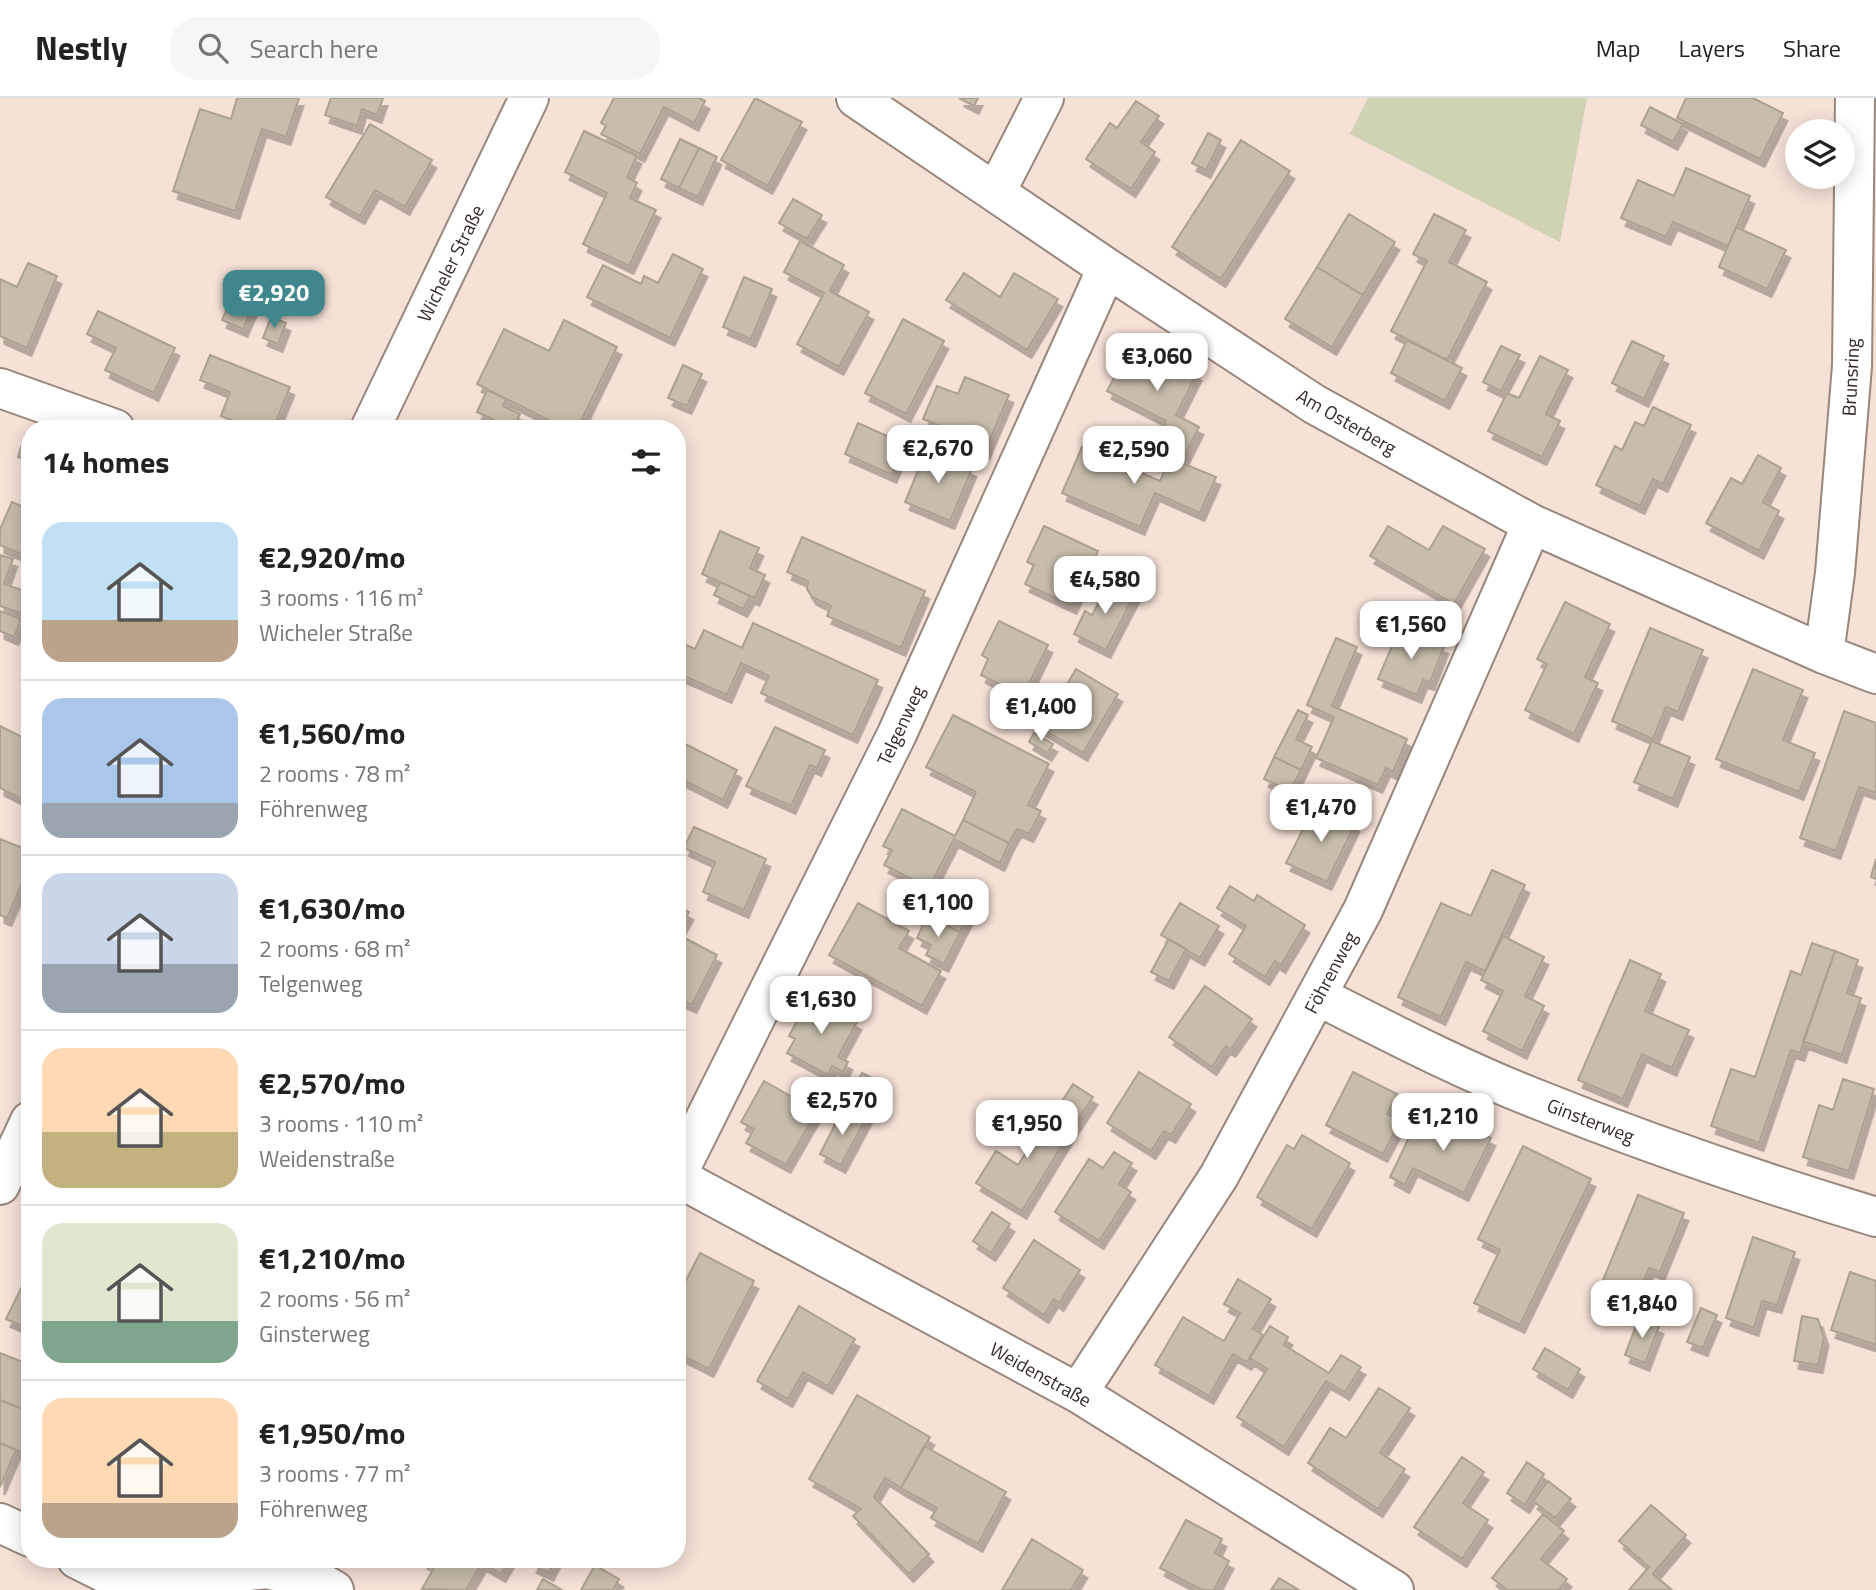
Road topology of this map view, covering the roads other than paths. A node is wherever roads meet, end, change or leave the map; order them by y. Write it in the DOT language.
graph roads {
  1 [pos="529,98"];
  2 [pos="856,98"];
  3 [pos="1044,98"];
  4 [pos="1855,98"];
  5 [pos="996,192"];
  6 [pos="1107,268"];
  7 [pos="0,388"];
  8 [pos="90,420"];
  9 [pos="374,420"];
  10 [pos="1532,524"];
  11 [pos="1824,654"];
  12 [pos="1876,674"];
  13 [pos="1318,996"];
  14 [pos="21,1140"];
  15 [pos="686,1158"];
  16 [pos="686,1181"];
  17 [pos="0,1185"];
  18 [pos="1876,1217"];
  19 [pos="1078,1393"];
  20 [pos="0,1523"];
  21 [pos="21,1533"];
  22 [pos="96,1568"];
  23 [pos="334,1590"];
  24 [pos="1394,1590"];
  1 -- 9 [label="street, Wicheler Straße"];
  2 -- 5 [label="street, Am Osterberg"];
  3 -- 5 [label="street"];
  4 -- 11 [label="street, Brunsring"];
  5 -- 6 [label="street, Am Osterberg"];
  6 -- 10 [label="street, Am Osterberg"];
  6 -- 15 [label="street, Telgenweg"];
  7 -- 8 [label="street"];
  10 -- 11 [label="street, Am Osterberg"];
  10 -- 13 [label="street, Föhrenweg"];
  11 -- 12 [label="street, Am Osterberg"];
  13 -- 18 [label="street, Ginsterweg"];
  13 -- 19 [label="street, Föhrenweg"];
  14 -- 17 [label="street"];
  16 -- 19 [label="street, Weidenstraße"];
  19 -- 24 [label="street, Weidenstraße"];
  20 -- 21 [label="street"];
  22 -- 23 [label="street"];
}
